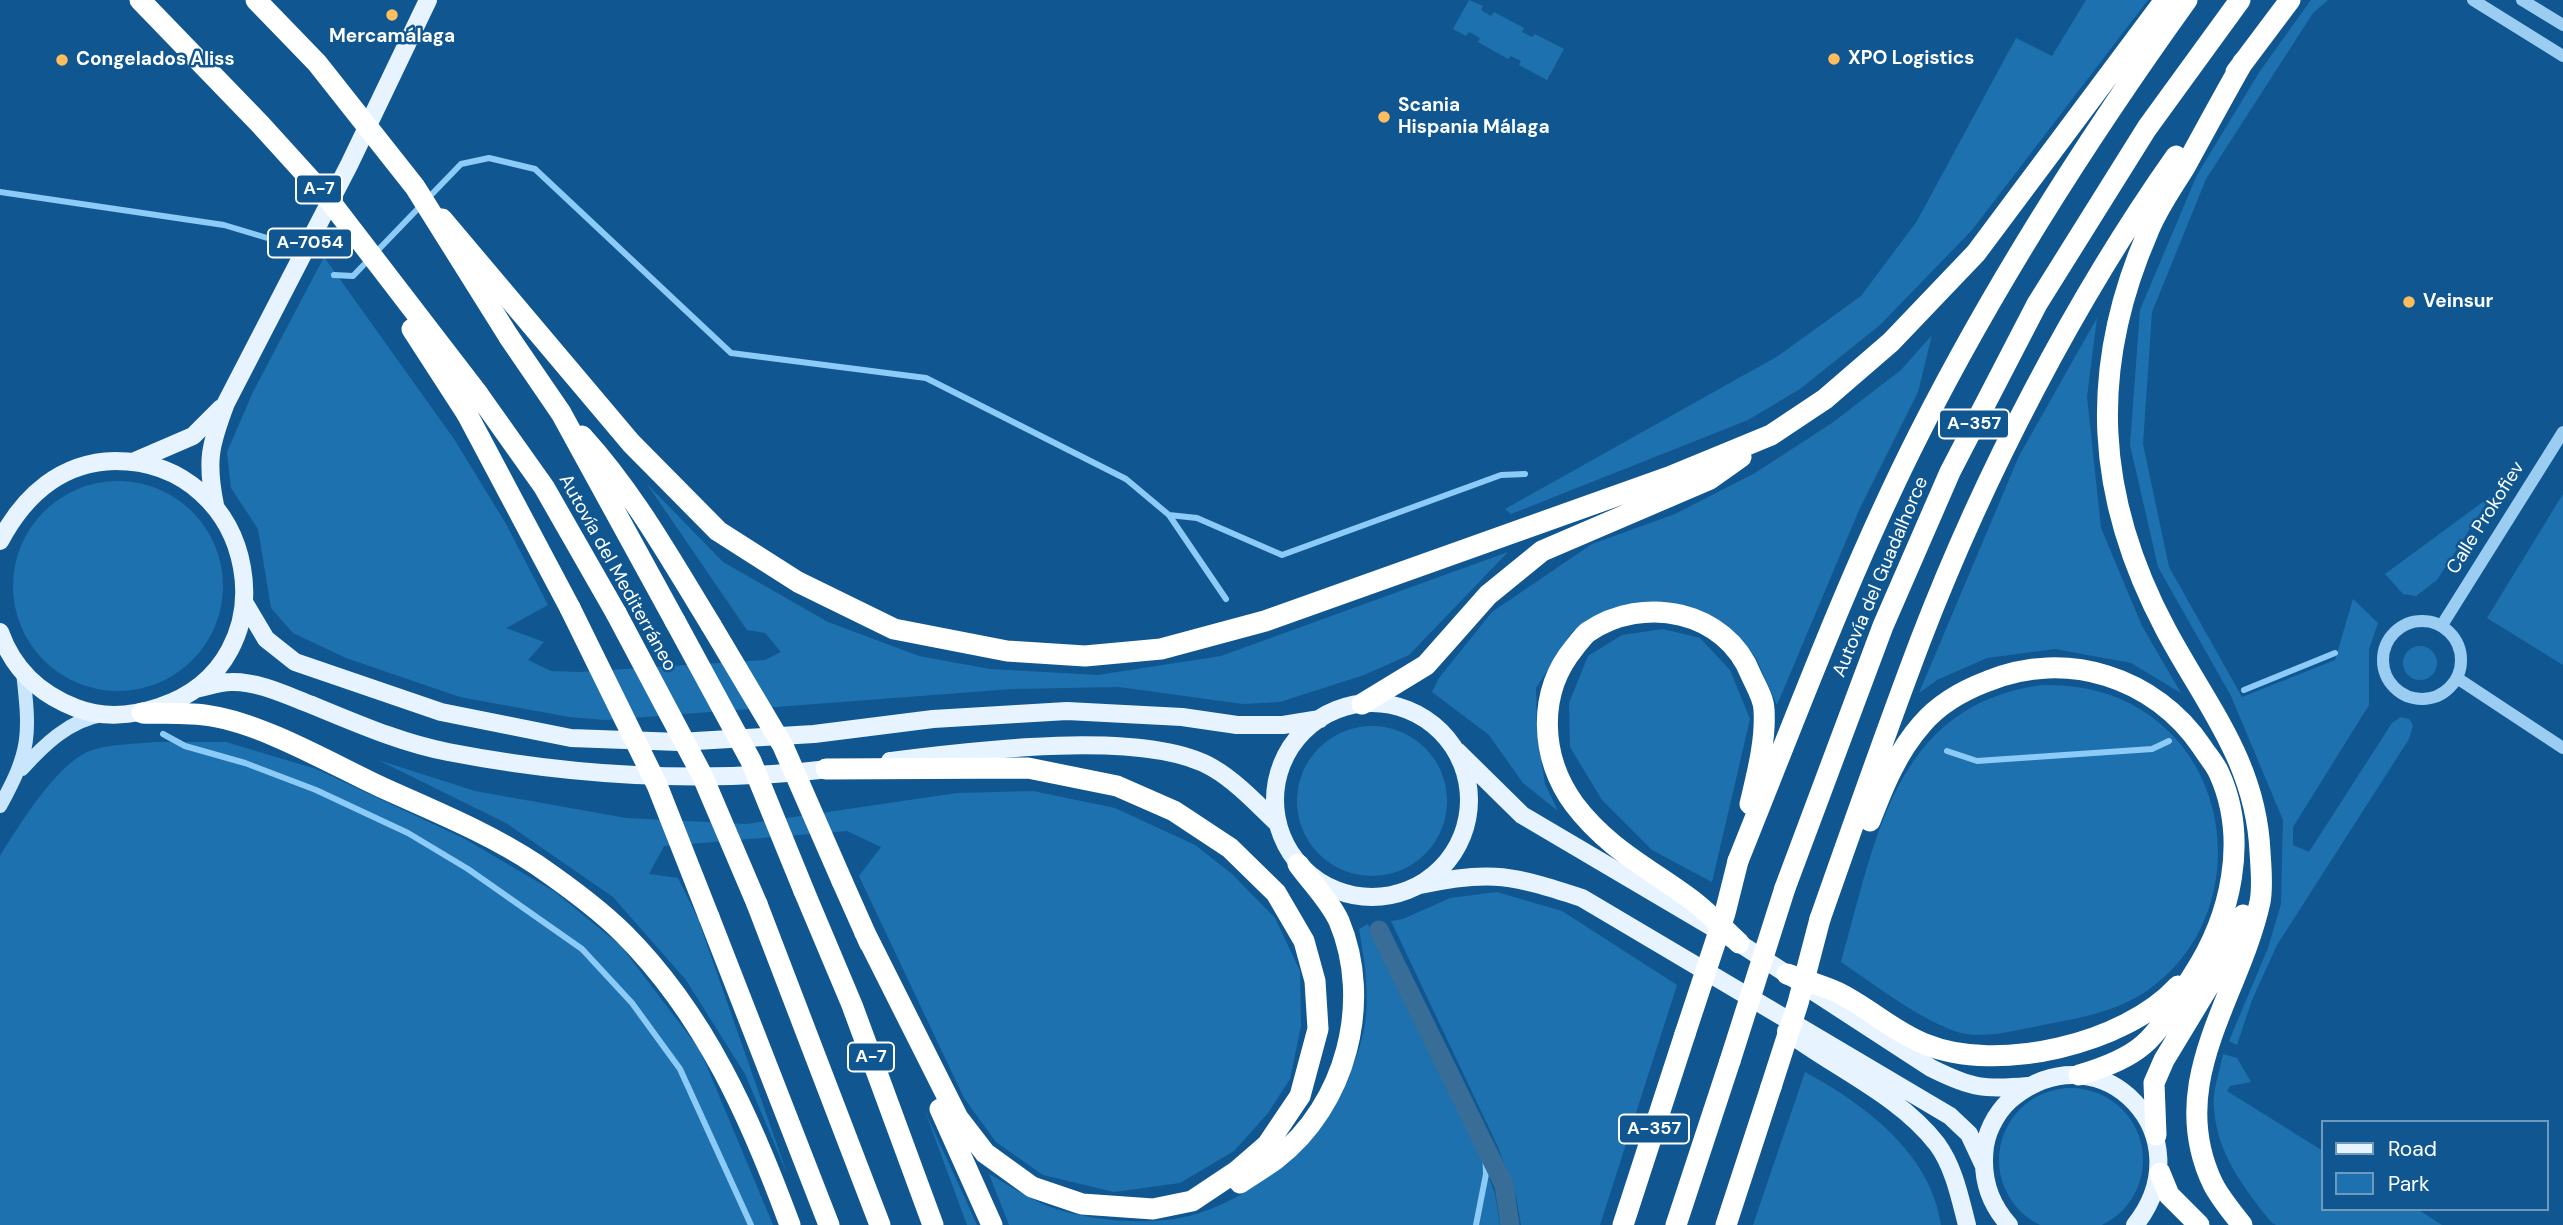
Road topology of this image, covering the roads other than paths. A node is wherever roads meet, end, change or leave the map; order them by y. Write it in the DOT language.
graph roads {
  1 [pos="141,0"];
  2 [pos="256,0"];
  3 [pos="428,0"];
  4 [pos="2165,0"];
  5 [pos="2187,0"];
  6 [pos="2240,0"];
  7 [pos="2290,0"];
  8 [pos="2473,0"];
  9 [pos="2522,0"];
  10 [pos="2563,25"];
  11 [pos="2563,56"];
  12 [pos="2243,62"];
  13 [pos="415,187"];
  14 [pos="329,200"];
  15 [pos="226,403"];
  16 [pos="561,413"];
  17 [pos="2563,432"];
  18 [pos="1771,435"];
  19 [pos="135,461"];
  20 [pos="215,505"];
  21 [pos="0,541"];
  22 [pos="244,602"];
  23 [pos="2442,625"];
  24 [pos="0,632"];
  25 [pos="23,673"];
  26 [pos="2457,678"];
  27 [pos="195,689"];
  28 [pos="1362,704"];
  29 [pos="142,713"];
  30 [pos="106,715"];
  31 [pos="1320,719"];
  32 [pos="2563,748"];
  33 [pos="1457,751"];
  34 [pos="826,769"];
  35 [pos="18,772"];
  36 [pos="0,806"];
  37 [pos="1278,824"];
  38 [pos="2260,851"];
  39 [pos="1738,861"];
  40 [pos="1298,864"];
  41 [pos="1420,885"];
  42 [pos="1825,921"];
  43 [pos="864,931"];
  44 [pos="1739,943"];
  45 [pos="2207,953"];
  46 [pos="1787,974"];
  47 [pos="1726,984"];
  48 [pos="2078,1075"];
  49 [pos="2028,1086"];
  50 [pos="2156,1135"];
  51 [pos="1983,1164"];
  52 [pos="2160,1174"];
  53 [pos="1990,1198"];
  54 [pos="1192,1200"];
  55 [pos="790,1225"];
  56 [pos="829,1225"];
  57 [pos="880,1225"];
  58 [pos="933,1225"];
  59 [pos="992,1225"];
  60 [pos="1623,1225"];
  61 [pos="1676,1225"];
  62 [pos="1727,1225"];
  63 [pos="1967,1225"];
  64 [pos="1991,1225"];
  65 [pos="2009,1225"];
  66 [pos="2135,1225"];
  67 [pos="2199,1225"];
  68 [pos="2242,1225"];
  1 -- 14 [label="highway, Autovía del Mediterráneo / A-7, bridge"];
  2 -- 13 [label="highway, Autovía del Mediterráneo / A-7, bridge"];
  3 -- 15 [label="main road, A-7054"];
  4 -- 18 [label="highway"];
  5 -- 39 [label="highway, Autovía del Guadalhorce / A-357"];
  6 -- 61 [label="highway, Autovía del Guadalhorce / A-357, bridge"];
  7 -- 12 [label="highway"];
  8 -- 11 [label="street"];
  9 -- 10 [label="street"];
  12 -- 38 [label="highway"];
  12 -- 42 [label="highway"];
  13 -- 16 [label="highway, Autovía del Mediterráneo / A-7, bridge"];
  13 -- 18 [label="highway, bridge"];
  14 -- 56 [label="highway, bridge"];
  14 -- 57 [label="highway, Autovía del Mediterráneo / A-7, bridge"];
  15 -- 19 [label="main road, A-7054"];
  15 -- 20 [label="main road, A-7054"];
  16 -- 43 [label="highway, bridge"];
  16 -- 58 [label="highway, Autovía del Mediterráneo / A-7, bridge"];
  17 -- 23 [label="street, Calle Prokofiev"];
  18 -- 28 [label="highway"];
  19 -- 20 [label="main road"];
  19 -- 21 [label="main road"];
  20 -- 22 [label="main road"];
  22 -- 27 [label="main road"];
  22 -- 31 [label="main road"];
  23 -- 26 [label="street"];
  23 -- 26 [label="street"];
  24 -- 25 [label="main road"];
  25 -- 30 [label="main road"];
  25 -- 35 [label="main road"];
  26 -- 32 [label="street"];
  27 -- 29 [label="main road"];
  27 -- 34 [label="main road"];
  28 -- 31 [label="main road"];
  28 -- 33 [label="main road"];
  29 -- 30 [label="main road"];
  29 -- 55 [label="highway"];
  30 -- 35 [label="main road"];
  31 -- 37 [label="main road"];
  33 -- 41 [label="main road"];
  33 -- 44 [label="main road"];
  34 -- 37 [label="main road"];
  34 -- 54 [label="highway"];
  35 -- 36 [label="main road"];
  37 -- 40 [label="main road"];
  38 -- 50 [label="highway"];
  38 -- 68 [label="highway"];
  39 -- 44 [label="highway"];
  39 -- 60 [label="highway, Autovía del Guadalhorce / A-357, bridge"];
  40 -- 41 [label="main road"];
  40 -- 54 [label="highway"];
  41 -- 47 [label="main road"];
  42 -- 45 [label="highway"];
  42 -- 62 [label="highway, bridge"];
  43 -- 54 [label="highway"];
  43 -- 59 [label="highway"];
  44 -- 46 [label="main road"];
  45 -- 46 [label="highway"];
  45 -- 48 [label="highway"];
  46 -- 49 [label="main road"];
  47 -- 51 [label="main road"];
  47 -- 63 [label="main road"];
  48 -- 49 [label="main road"];
  48 -- 50 [label="main road"];
  49 -- 51 [label="main road"];
  50 -- 52 [label="main road"];
  51 -- 53 [label="main road"];
  52 -- 66 [label="main road"];
  52 -- 67 [label="highway"];
  53 -- 64 [label="main road"];
  53 -- 65 [label="main road"];
}
